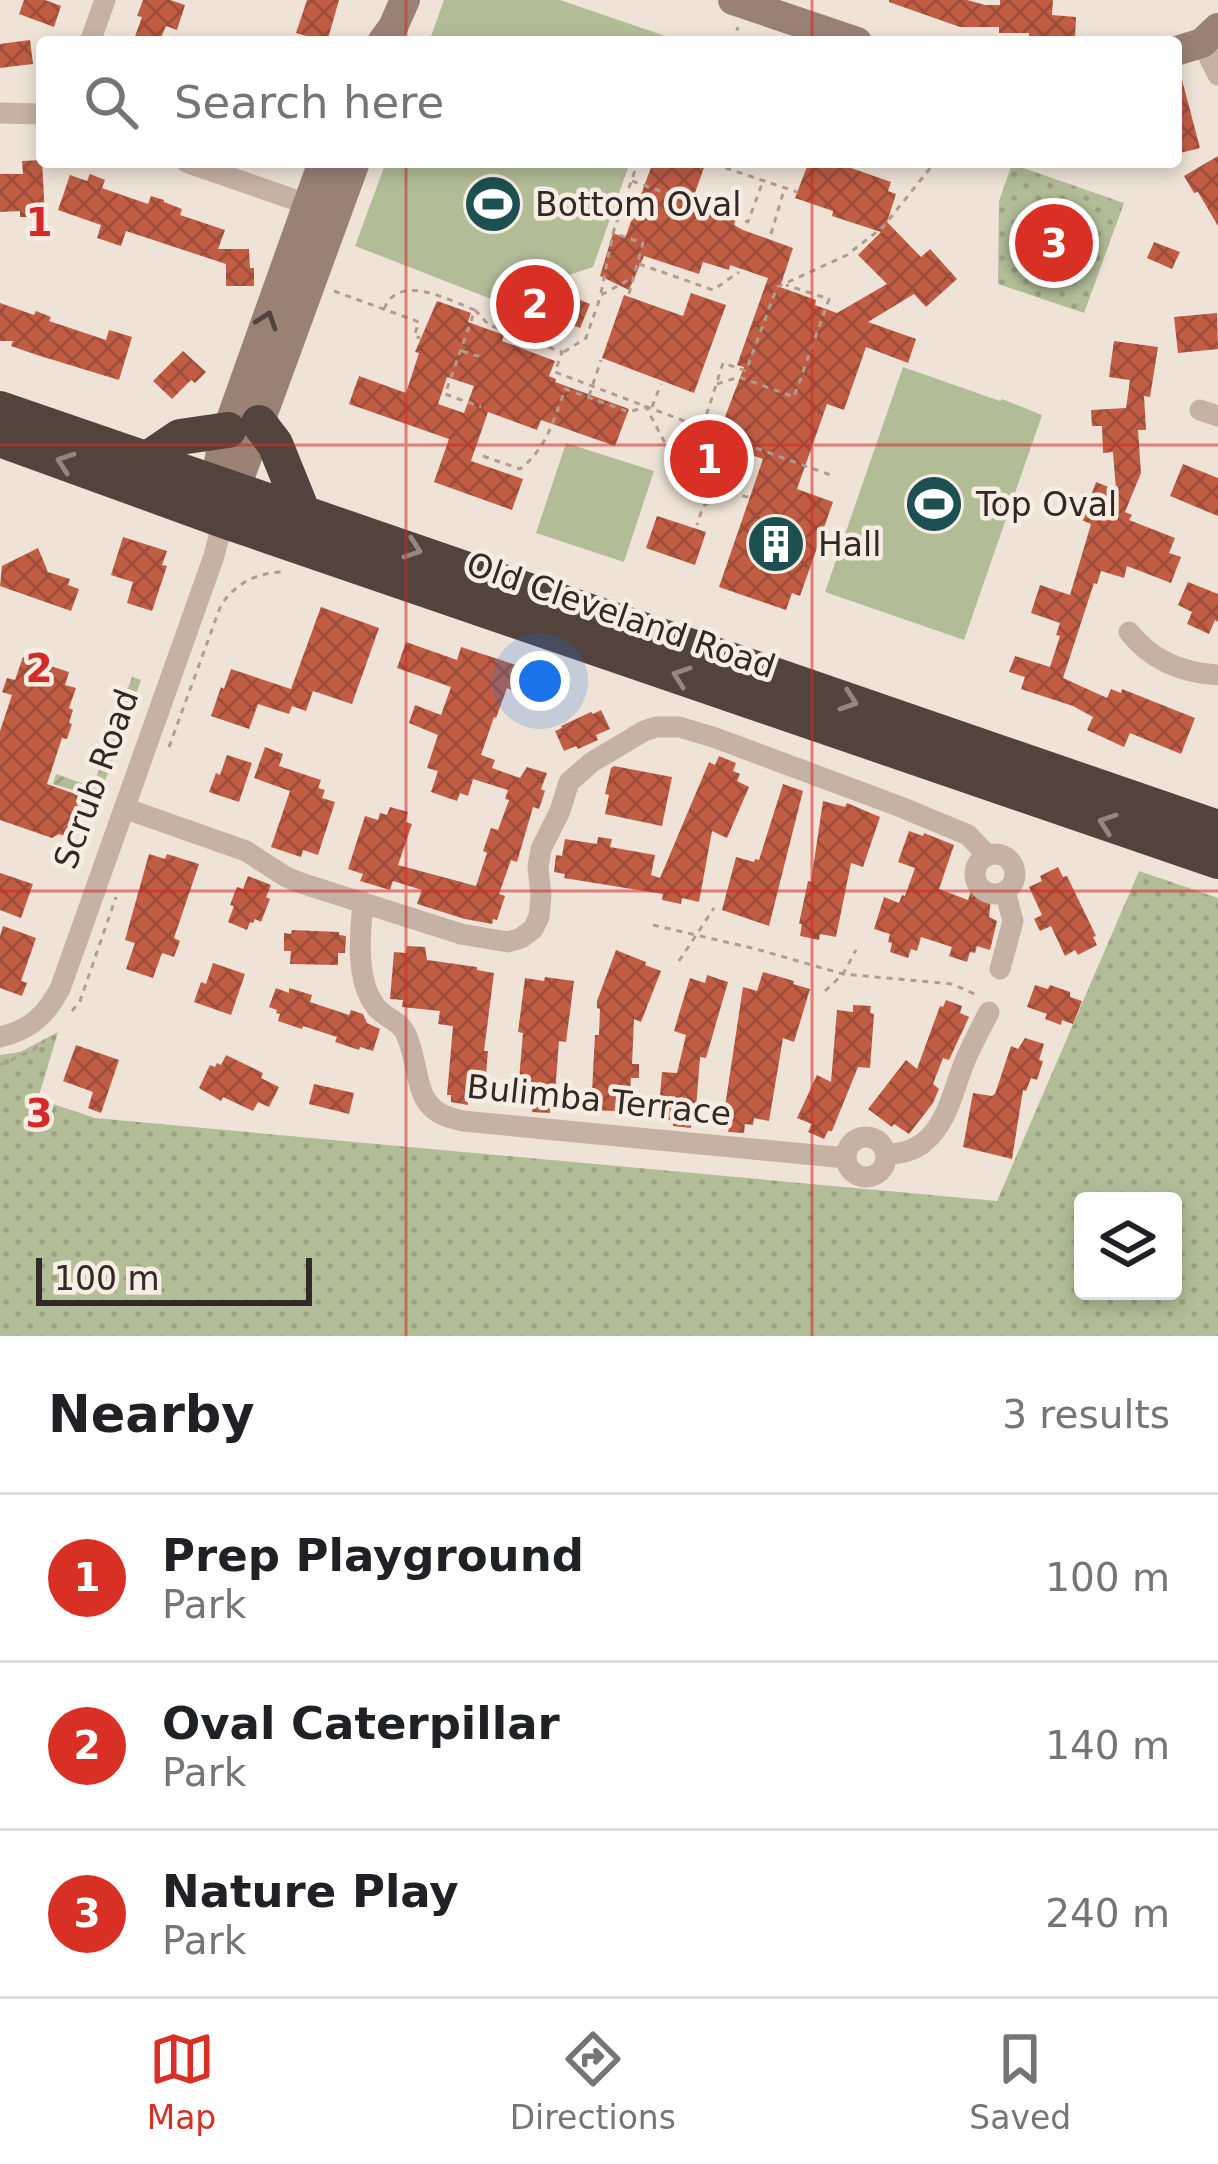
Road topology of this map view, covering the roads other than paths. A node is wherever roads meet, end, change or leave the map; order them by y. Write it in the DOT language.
graph roads {
  1 [pos="105,0"];
  2 [pos="736,14"];
  3 [pos="92,36"];
  4 [pos="831,36"];
  5 [pos="1199,41"];
  6 [pos="1218,75"];
  7 [pos="0,113"];
  8 [pos="36,114"];
  9 [pos="203,168"];
  10 [pos="323,168"];
  11 [pos="351,168"];
  12 [pos="322,209"];
  13 [pos="0,409"];
  14 [pos="244,426"];
  15 [pos="0,440"];
  16 [pos="149,458"];
  17 [pos="226,496"];
  18 [pos="302,511"];
  19 [pos="1129,632"];
  20 [pos="1218,675"];
  21 [pos="124,808"];
  22 [pos="1218,828"];
  23 [pos="1218,861"];
  24 [pos="363,902"];
  25 [pos="1000,969"];
  26 [pos="988,1012"];
  27 [pos="2,1037"];
  1 -- 3 [label="street"];
  2 -- 4 [label="main road"];
  5 -- 6 [label="street"];
  7 -- 8 [label="street"];
  9 -- 12 [label="street"];
  10 -- 12 [label="main road, Scrub Road"];
  11 -- 12 [label="main road, Scrub Road"];
  12 -- 14 [label="main road, Scrub Road"];
  13 -- 16 [label="highway, Old Cleveland Road"];
  14 -- 16 [label="highway"];
  14 -- 17 [label="main road, Scrub Road"];
  14 -- 18 [label="highway"];
  17 -- 15 [label="highway, Old Cleveland Road, one-way"];
  16 -- 17 [label="highway, Old Cleveland Road"];
  17 -- 18 [label="highway, Old Cleveland Road"];
  17 -- 21 [label="street, Scrub Road"];
  23 -- 17 [label="highway, Old Cleveland Road, one-way"];
  18 -- 22 [label="highway, Old Cleveland Road, one-way"];
  19 -- 20 [label="street"];
  21 -- 24 [label="street"];
  21 -- 27 [label="street, Scrub Road"];
  24 -- 25 [label="street"];
  24 -- 26 [label="street, Bulimba Terrace"];
}
